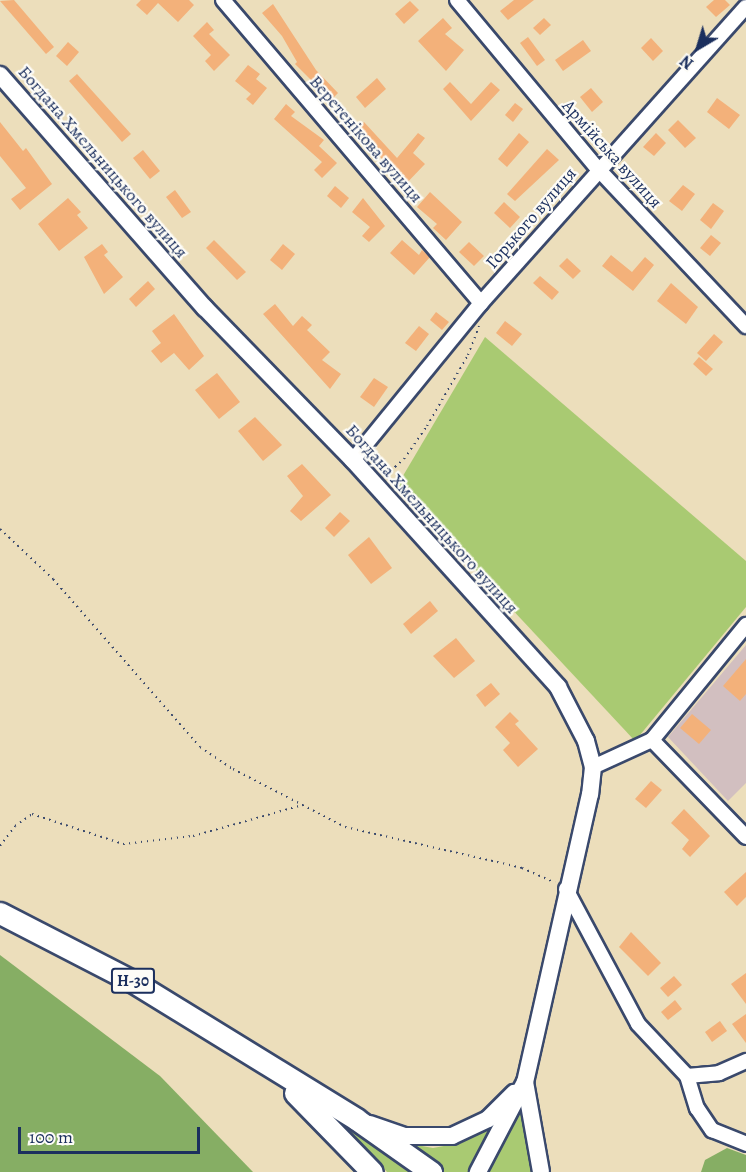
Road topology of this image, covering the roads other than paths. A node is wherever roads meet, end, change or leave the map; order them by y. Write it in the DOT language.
graph roads {
  1 [pos="223,0"];
  2 [pos="457,0"];
  3 [pos="743,0"];
  4 [pos="746,6"];
  5 [pos="0,75"];
  6 [pos="598,169"];
  7 [pos="481,303"];
  8 [pos="746,326"];
  9 [pos="353,460"];
  10 [pos="746,625"];
  11 [pos="652,740"];
  12 [pos="593,767"];
  13 [pos="746,837"];
  14 [pos="566,888"];
  15 [pos="0,913"];
  16 [pos="259,1060"];
  17 [pos="746,1060"];
  18 [pos="687,1076"];
  19 [pos="525,1082"];
  20 [pos="356,1119"];
  21 [pos="746,1144"];
  22 [pos="372,1172"];
  23 [pos="431,1172"];
  24 [pos="478,1172"];
  25 [pos="541,1172"];
  1 -- 7 [label="street, Веретенікова вулиця"];
  2 -- 6 [label="street, Армійська вулиця"];
  3 -- 4 [label="street"];
  4 -- 6 [label="street, Горького вулиця"];
  5 -- 9 [label="street, Богдана Хмельницького вулиця"];
  6 -- 7 [label="street, Горького вулиця"];
  6 -- 8 [label="street, Армійська вулиця"];
  7 -- 9 [label="street, Горького вулиця"];
  9 -- 12 [label="street, Богдана Хмельницького вулиця"];
  10 -- 11 [label="street"];
  11 -- 12 [label="street"];
  11 -- 13 [label="street"];
  12 -- 14 [label="street, Богдана Хмельницького вулиця"];
  14 -- 18 [label="street"];
  14 -- 19 [label="street, Богдана Хмельницького вулиця"];
  15 -- 16 [label="main road, Н-30"];
  16 -- 20 [label="main road, Н-30"];
  16 -- 22 [label="main road, Н-30"];
  17 -- 18 [label="street"];
  18 -- 21 [label="street"];
  19 -- 20 [label="street"];
  19 -- 24 [label="street"];
  19 -- 25 [label="street"];
  20 -- 23 [label="main road, Н-30"];
}
